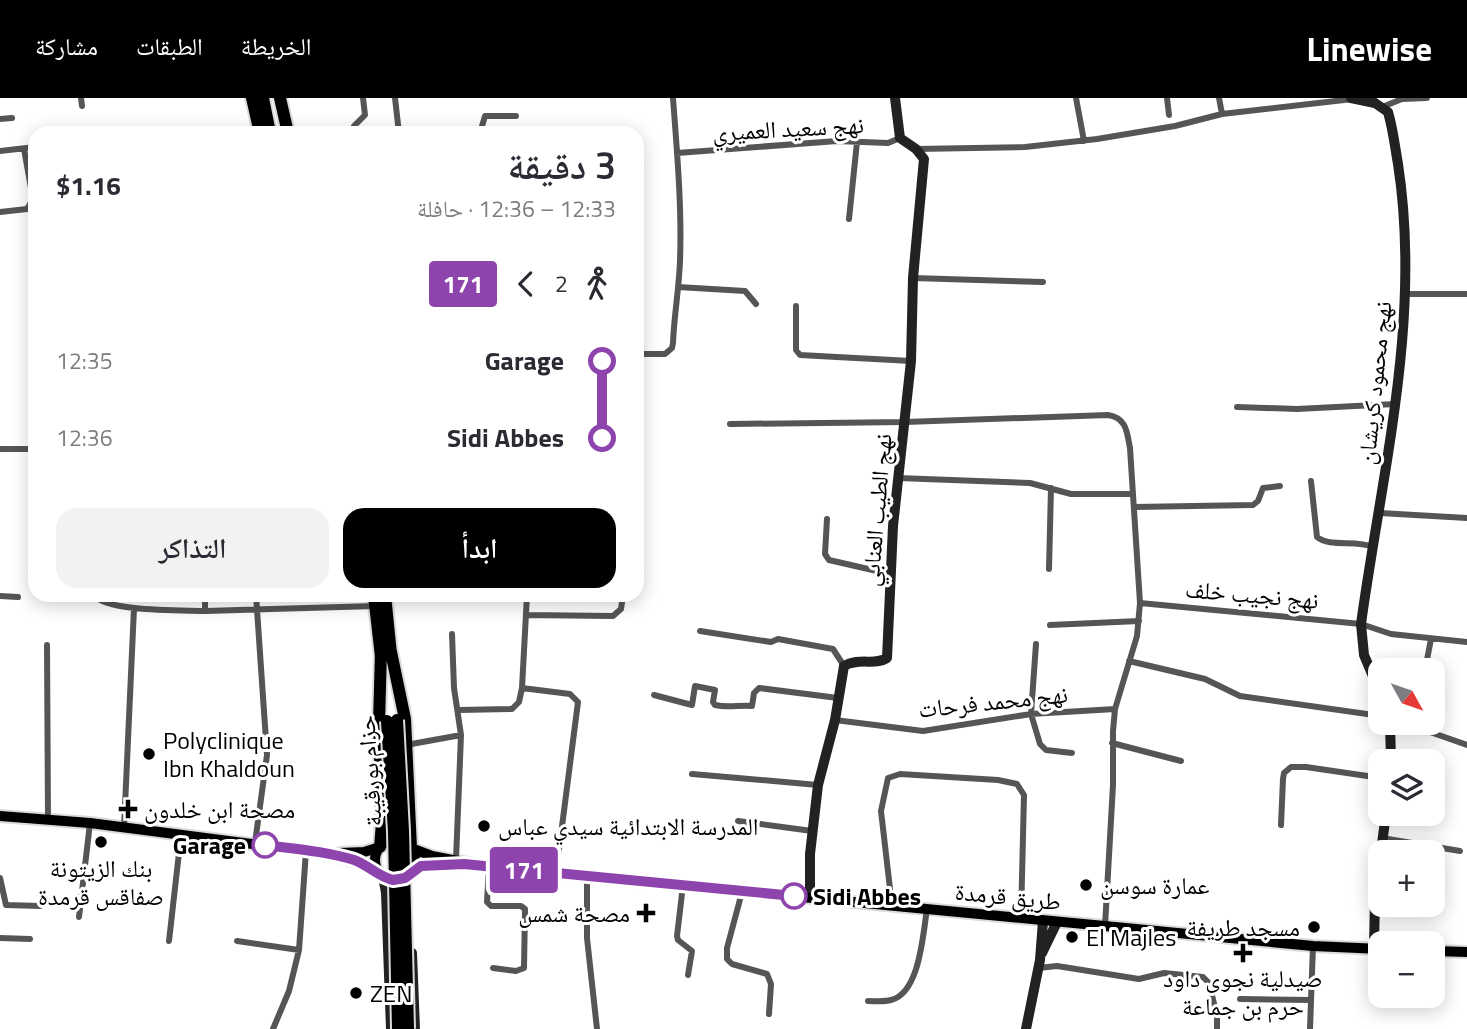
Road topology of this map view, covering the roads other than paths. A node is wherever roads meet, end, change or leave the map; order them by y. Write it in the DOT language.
graph roads {
  1 [pos="252,98"];
  2 [pos="262,98"];
  3 [pos="273,98"];
  4 [pos="280,98"];
  5 [pos="363,98"];
  6 [pos="396,98"];
  7 [pos="673,98"];
  8 [pos="895,98"];
  9 [pos="1076,98"];
  10 [pos="1167,98"];
  11 [pos="1219,98"];
  12 [pos="1427,98"];
  13 [pos="1352,99"];
  14 [pos="1382,107"];
  15 [pos="1169,114"];
  16 [pos="1222,114"];
  17 [pos="516,116"];
  18 [pos="12,118"];
  19 [pos="0,119"];
  20 [pos="258,126"];
  21 [pos="268,126"];
  22 [pos="279,126"];
  23 [pos="286,126"];
  24 [pos="354,126"];
  25 [pos="398,126"];
  26 [pos="482,126"];
  27 [pos="900,138"];
  28 [pos="1084,141"];
  29 [pos="857,142"];
  30 [pos="28,148"];
  31 [pos="24,149"];
  32 [pos="916,149"];
  33 [pos="0,151"];
  34 [pos="677,153"];
  35 [pos="28,171"];
  36 [pos="28,208"];
  37 [pos="0,212"];
  38 [pos="849,219"];
  39 [pos="913,278"];
  40 [pos="1043,282"];
  41 [pos="678,287"];
  42 [pos="1405,294"];
  43 [pos="1467,294"];
  44 [pos="756,304"];
  45 [pos="796,306"];
  46 [pos="644,354"];
  47 [pos="911,361"];
  48 [pos="1395,404"];
  49 [pos="1237,407"];
  50 [pos="905,422"];
  51 [pos="730,424"];
  52 [pos="0,449"];
  53 [pos="28,449"];
  54 [pos="898,478"];
  55 [pos="1311,481"];
  56 [pos="1280,486"];
  57 [pos="1051,488"];
  58 [pos="1133,494"];
  59 [pos="1134,507"];
  60 [pos="1380,513"];
  61 [pos="1467,517"];
  62 [pos="827,519"];
  63 [pos="1373,547"];
  64 [pos="1049,569"];
  65 [pos="890,574"];
  66 [pos="0,596"];
  67 [pos="18,597"];
  68 [pos="103,602"];
  69 [pos="205,602"];
  70 [pos="256,602"];
  71 [pos="358,602"];
  72 [pos="375,602"];
  73 [pos="384,602"];
  74 [pos="527,602"];
  75 [pos="622,602"];
  76 [pos="1140,603"];
  77 [pos="134,608"];
  78 [pos="256,608"];
  79 [pos="205,611"];
  80 [pos="526,615"];
  81 [pos="1139,621"];
  82 [pos="1361,624"];
  83 [pos="1050,625"];
  84 [pos="700,631"];
  85 [pos="452,634"];
  86 [pos="1431,639"];
  87 [pos="1467,642"];
  88 [pos="1036,644"];
  89 [pos="47,645"];
  90 [pos="385,649"];
  91 [pos="1427,658"];
  92 [pos="1129,661"];
  93 [pos="1368,664"];
  94 [pos="844,666"];
  95 [pos="522,688"];
  96 [pos="653,695"];
  97 [pos="838,698"];
  98 [pos="1115,709"];
  99 [pos="458,710"];
  100 [pos="1031,714"];
  101 [pos="1368,714"];
  102 [pos="835,720"];
  103 [pos="392,721"];
  104 [pos="461,735"];
  105 [pos="1439,735"];
  106 [pos="1112,743"];
  107 [pos="406,744"];
  108 [pos="1467,745"];
  109 [pos="1072,753"];
  110 [pos="1181,761"];
  111 [pos="692,774"];
  112 [pos="1368,776"];
  113 [pos="818,785"];
  114 [pos="0,816"];
  115 [pos="48,819"];
  116 [pos="738,821"];
  117 [pos="90,823"];
  118 [pos="1281,825"];
  119 [pos="1384,826"];
  120 [pos="124,828"];
  121 [pos="812,831"];
  122 [pos="181,835"];
  123 [pos="1382,838"];
  124 [pos="255,844"];
  125 [pos="380,847"];
  126 [pos="411,848"];
  127 [pos="306,851"];
  128 [pos="1460,851"];
  129 [pos="330,854"];
  130 [pos="460,862"];
  131 [pos="488,867"];
  132 [pos="410,873"];
  133 [pos="556,873"];
  134 [pos="381,875"];
  135 [pos="587,877"];
  136 [pos="0,878"];
  137 [pos="682,885"];
  138 [pos="742,892"];
  139 [pos="810,897"];
  140 [pos="40,906"];
  141 [pos="892,906"];
  142 [pos="927,909"];
  143 [pos="79,917"];
  144 [pos="1021,918"];
  145 [pos="1043,921"];
  146 [pos="1057,922"];
  147 [pos="1105,926"];
  148 [pos="1374,931"];
  149 [pos="0,938"];
  150 [pos="30,939"];
  151 [pos="169,941"];
  152 [pos="237,941"];
  153 [pos="1313,946"];
  154 [pos="1368,949"];
  155 [pos="299,950"];
  156 [pos="1445,951"];
  157 [pos="1467,952"];
  158 [pos="1039,964"];
  159 [pos="493,968"];
  160 [pos="688,975"];
  161 [pos="1240,999"];
  162 [pos="1311,1000"];
  163 [pos="868,1001"];
  164 [pos="769,1014"];
  165 [pos="274,1029"];
  166 [pos="391,1029"];
  167 [pos="398,1029"];
  168 [pos="408,1029"];
  169 [pos="415,1029"];
  170 [pos="597,1029"];
  171 [pos="1026,1029"];
  172 [pos="1217,1029"];
  173 [pos="1310,1029"];
  1 -- 20 [label="highway"];
  2 -- 21 [label="highway"];
  3 -- 22 [label="highway"];
  4 -- 23 [label="highway"];
  5 -- 24 [label="street"];
  6 -- 25 [label="street"];
  7 -- 34 [label="street"];
  8 -- 27 [label="street"];
  9 -- 28 [label="street"];
  10 -- 15 [label="street"];
  11 -- 16 [label="street"];
  12 -- 14 [label="street"];
  13 -- 14 [label="street"];
  13 -- 16 [label="street"];
  14 -- 42 [label="street, نهج محمود كريشان"];
  16 -- 28 [label="street"];
  17 -- 26 [label="street"];
  18 -- 19 [label="street"];
  27 -- 29 [label="street, نهج سعيد العميري"];
  27 -- 32 [label="street"];
  28 -- 32 [label="street"];
  29 -- 34 [label="street, نهج سعيد العميري"];
  29 -- 38 [label="street"];
  30 -- 31 [label="street"];
  31 -- 33 [label="street"];
  31 -- 35 [label="street"];
  32 -- 39 [label="street, نهج الطيب العنابي"];
  34 -- 41 [label="street"];
  36 -- 37 [label="street"];
  39 -- 40 [label="street"];
  39 -- 47 [label="street, نهج الطيب العنابي"];
  41 -- 44 [label="street"];
  41 -- 46 [label="street"];
  42 -- 43 [label="street"];
  42 -- 48 [label="street, نهج محمود كريشان"];
  45 -- 47 [label="street"];
  47 -- 50 [label="street, نهج الطيب العنابي"];
  48 -- 49 [label="street"];
  48 -- 60 [label="street, نهج محمود كريشان"];
  50 -- 51 [label="street"];
  50 -- 54 [label="street, نهج الطيب العنابي"];
  50 -- 58 [label="street"];
  52 -- 53 [label="street"];
  54 -- 57 [label="street"];
  54 -- 65 [label="street, نهج الطيب العنابي"];
  55 -- 63 [label="street"];
  56 -- 59 [label="street"];
  57 -- 58 [label="street"];
  57 -- 64 [label="street"];
  58 -- 59 [label="street"];
  59 -- 76 [label="street"];
  60 -- 61 [label="street"];
  60 -- 63 [label="street, نهج محمود كريشان"];
  62 -- 65 [label="street"];
  63 -- 82 [label="street, نهج محمود كريشان"];
  65 -- 94 [label="street, نهج الطيب العنابي"];
  66 -- 67 [label="street"];
  68 -- 77 [label="street"];
  69 -- 79 [label="street"];
  70 -- 78 [label="street"];
  71 -- 78 [label="street"];
  72 -- 90 [label="highway, حزام بورقيبة"];
  73 -- 90 [label="highway, حزام بورقيبة"];
  74 -- 80 [label="street"];
  75 -- 80 [label="street"];
  76 -- 81 [label="street"];
  76 -- 82 [label="street, نهج نجيب خلف"];
  77 -- 79 [label="street"];
  77 -- 120 [label="street"];
  78 -- 79 [label="street"];
  78 -- 124 [label="street"];
  80 -- 95 [label="street"];
  81 -- 83 [label="street"];
  81 -- 92 [label="street"];
  82 -- 86 [label="street, نهج نجيب خلف"];
  82 -- 93 [label="street, نهج محمود كريشان"];
  84 -- 94 [label="street"];
  85 -- 99 [label="street"];
  86 -- 87 [label="street, نهج نجيب خلف"];
  86 -- 91 [label="street"];
  88 -- 100 [label="street"];
  89 -- 115 [label="street"];
  90 -- 103 [label="highway, حزام بورقيبة"];
  90 -- 107 [label="highway"];
  90 -- 125 [label="highway"];
  92 -- 98 [label="street"];
  92 -- 101 [label="street"];
  94 -- 97 [label="street"];
  95 -- 99 [label="street"];
  95 -- 133 [label="street"];
  96 -- 97 [label="street"];
  97 -- 102 [label="street"];
  98 -- 100 [label="street, نهج محمد فرحات"];
  98 -- 106 [label="street"];
  99 -- 104 [label="street"];
  100 -- 102 [label="street, نهج محمد فرحات"];
  100 -- 109 [label="street"];
  102 -- 113 [label="street"];
  103 -- 167 [label="highway, حزام بورقيبة, bridge"];
  103 -- 168 [label="highway, حزام بورقيبة, bridge"];
  104 -- 107 [label="street"];
  104 -- 130 [label="street"];
  105 -- 108 [label="street"];
  106 -- 110 [label="street"];
  106 -- 147 [label="street"];
  107 -- 126 [label="highway"];
  111 -- 113 [label="street"];
  112 -- 118 [label="street"];
  113 -- 121 [label="street"];
  114 -- 115 [label="main road"];
  115 -- 117 [label="main road"];
  116 -- 121 [label="street"];
  117 -- 120 [label="main road"];
  117 -- 143 [label="street"];
  119 -- 123 [label="street"];
  120 -- 122 [label="main road"];
  121 -- 139 [label="street"];
  122 -- 124 [label="main road"];
  122 -- 151 [label="street"];
  123 -- 128 [label="street"];
  123 -- 148 [label="street"];
  124 -- 127 [label="main road"];
  125 -- 126 [label="main road"];
  125 -- 129 [label="main road"];
  125 -- 134 [label="main road"];
  126 -- 130 [label="main road, طريق قرمدة"];
  126 -- 132 [label="main road"];
  127 -- 129 [label="main road"];
  127 -- 155 [label="street"];
  129 -- 134 [label="main road"];
  130 -- 131 [label="main road, طريق قرمدة"];
  130 -- 132 [label="main road, طريق قرمدة"];
  131 -- 133 [label="main road, طريق قرمدة"];
  131 -- 159 [label="street"];
  132 -- 134 [label="main road"];
  132 -- 169 [label="street"];
  133 -- 135 [label="main road, طريق قرمدة"];
  134 -- 166 [label="street"];
  135 -- 137 [label="main road, طريق قرمدة"];
  135 -- 170 [label="street"];
  136 -- 140 [label="street"];
  137 -- 138 [label="main road, طريق قرمدة"];
  137 -- 160 [label="street"];
  138 -- 139 [label="main road, طريق قرمدة"];
  138 -- 164 [label="street"];
  139 -- 141 [label="main road, طريق قرمدة"];
  141 -- 142 [label="main road, طريق قرمدة"];
  141 -- 144 [label="street"];
  142 -- 144 [label="main road, طريق قرمدة"];
  142 -- 163 [label="street"];
  144 -- 145 [label="main road, طريق قرمدة"];
  145 -- 146 [label="main road, طريق قرمدة"];
  145 -- 158 [label="street"];
  146 -- 147 [label="main road, طريق قرمدة"];
  146 -- 158 [label="street"];
  147 -- 153 [label="main road, طريق قرمدة"];
  149 -- 150 [label="street"];
  152 -- 155 [label="street"];
  153 -- 154 [label="main road, طريق قرمدة"];
  153 -- 162 [label="street"];
  155 -- 165 [label="street"];
  156 -- 157 [label="main road"];
  158 -- 171 [label="street"];
  158 -- 172 [label="street"];
  161 -- 162 [label="street"];
  162 -- 173 [label="street"];
}
